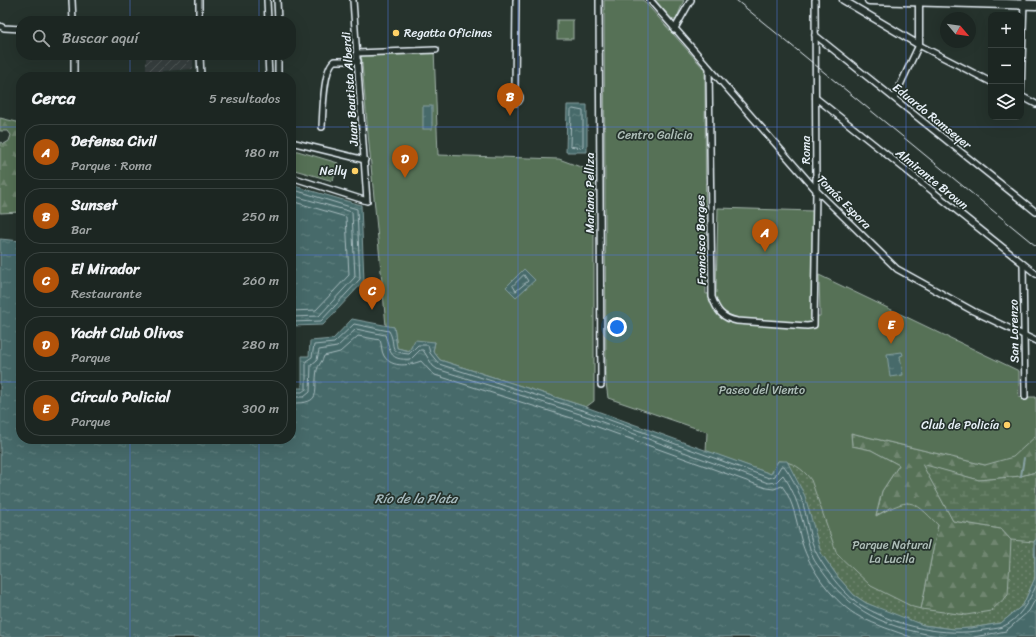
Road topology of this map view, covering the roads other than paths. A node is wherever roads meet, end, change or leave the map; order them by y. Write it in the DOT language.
graph roads {
  1 [pos="72,0"];
  2 [pos="199,0"];
  3 [pos="267,0"];
  4 [pos="277,0"];
  5 [pos="353,0"];
  6 [pos="516,0"];
  7 [pos="599,0"];
  8 [pos="650,0"];
  9 [pos="691,0"];
  10 [pos="815,0"];
  11 [pos="843,0"];
  12 [pos="869,0"];
  13 [pos="919,1"];
  14 [pos="1024,3"];
  15 [pos="1036,6"];
  16 [pos="73,16"];
  17 [pos="199,16"];
  18 [pos="268,16"];
  19 [pos="278,16"];
  20 [pos="1,28"];
  21 [pos="16,29"];
  22 [pos="674,30"];
  23 [pos="815,35"];
  24 [pos="919,45"];
  25 [pos="436,50"];
  26 [pos="357,53"];
  27 [pos="74,60"];
  28 [pos="200,60"];
  29 [pos="268,60"];
  30 [pos="278,60"];
  31 [pos="358,61"];
  32 [pos="709,68"];
  33 [pos="74,72"];
  34 [pos="201,72"];
  35 [pos="269,72"];
  36 [pos="278,72"];
  37 [pos="988,80"];
  38 [pos="1021,84"];
  39 [pos="515,92"];
  40 [pos="816,98"];
  41 [pos="894,98"];
  42 [pos="1024,98"];
  43 [pos="1036,104"];
  44 [pos="322,127"];
  45 [pos="296,143"];
  46 [pos="364,160"];
  47 [pos="296,179"];
  48 [pos="816,190"];
  49 [pos="1036,212"];
  50 [pos="1023,265"];
  51 [pos="1036,274"];
  52 [pos="814,325"];
  53 [pos="1023,335"];
  54 [pos="1036,342"];
  55 [pos="601,385"];
  56 [pos="1025,397"];
  1 -- 16 [label="street"];
  2 -- 17 [label="street"];
  3 -- 18 [label="street"];
  4 -- 19 [label="street"];
  5 -- 26 [label="street, Juan Bautista Alberdi"];
  6 -- 39 [label="street"];
  7 -- 55 [label="street, Mariano Pelliza"];
  8 -- 22 [label="street, Tomás Espora"];
  9 -- 22 [label="street"];
  10 -- 23 [label="street, Roma"];
  11 -- 24 [label="street"];
  12 -- 13 [label="main road"];
  13 -- 14 [label="main road"];
  13 -- 24 [label="street"];
  14 -- 15 [label="main road"];
  14 -- 38 [label="street"];
  20 -- 21 [label="street"];
  22 -- 32 [label="street, Tomás Espora"];
  23 -- 40 [label="street, Roma"];
  23 -- 41 [label="street, Eduardo Ramseyer"];
  24 -- 37 [label="street"];
  24 -- 41 [label="street"];
  25 -- 26 [label="street"];
  26 -- 31 [label="street, Juan Bautista Alberdi"];
  27 -- 33 [label="street"];
  28 -- 34 [label="street"];
  29 -- 35 [label="street"];
  30 -- 36 [label="street"];
  31 -- 44 [label="street"];
  31 -- 46 [label="street, Juan Bautista Alberdi"];
  32 -- 48 [label="street, Tomás Espora"];
  32 -- 52 [label="street, Francisco Borges"];
  40 -- 48 [label="street, Roma"];
  40 -- 50 [label="street, Almirante Brown"];
  41 -- 49 [label="street, Eduardo Ramseyer"];
  42 -- 43 [label="street"];
  45 -- 46 [label="street"];
  46 -- 47 [label="street, Juan Bautista Alberdi"];
  48 -- 52 [label="street, Roma"];
  48 -- 53 [label="street, Tomás Espora"];
  50 -- 51 [label="street, Almirante Brown"];
  50 -- 53 [label="street, San Lorenzo"];
  53 -- 54 [label="street, Tomás Espora"];
  53 -- 56 [label="street, San Lorenzo"];
}
